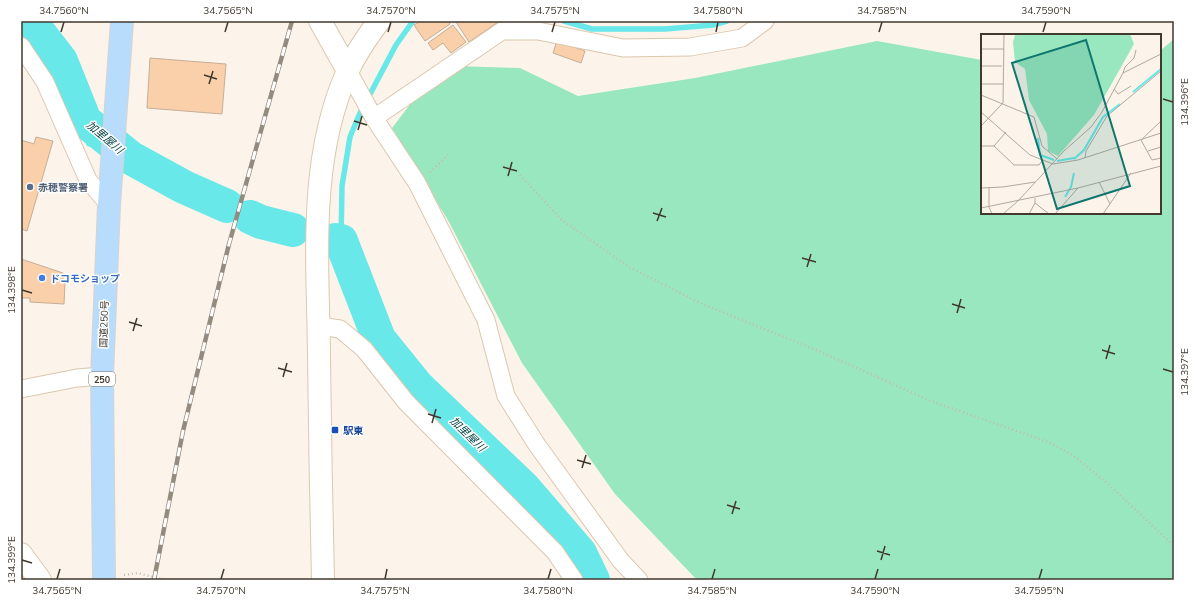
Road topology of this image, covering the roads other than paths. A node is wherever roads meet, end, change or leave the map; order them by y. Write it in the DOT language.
graph roads {
  1 [pos="122,21"];
  2 [pos="320,21"];
  3 [pos="379,21"];
  4 [pos="765,21"];
  5 [pos="21,46"];
  6 [pos="348,71"];
  7 [pos="374,118"];
  8 [pos="109,205"];
  9 [pos="319,326"];
  10 [pos="102,376"];
  11 [pos="21,388"];
  12 [pos="21,554"];
  13 [pos="104,579"];
  14 [pos="40,580"];
  15 [pos="323,580"];
  16 [pos="574,580"];
  17 [pos="639,580"];
  1 -- 8 [label="highway, 国道250号 / 250"];
  2 -- 6 [label="street"];
  3 -- 6 [label="street"];
  4 -- 7 [label="street"];
  5 -- 8 [label="street"];
  6 -- 7 [label="street"];
  6 -- 9 [label="street"];
  7 -- 17 [label="street"];
  8 -- 10 [label="highway, 国道250号 / 250"];
  9 -- 15 [label="street"];
  9 -- 16 [label="street"];
  10 -- 11 [label="street"];
  10 -- 13 [label="highway, 国道250号 / 250"];
  12 -- 14 [label="street"];
}
